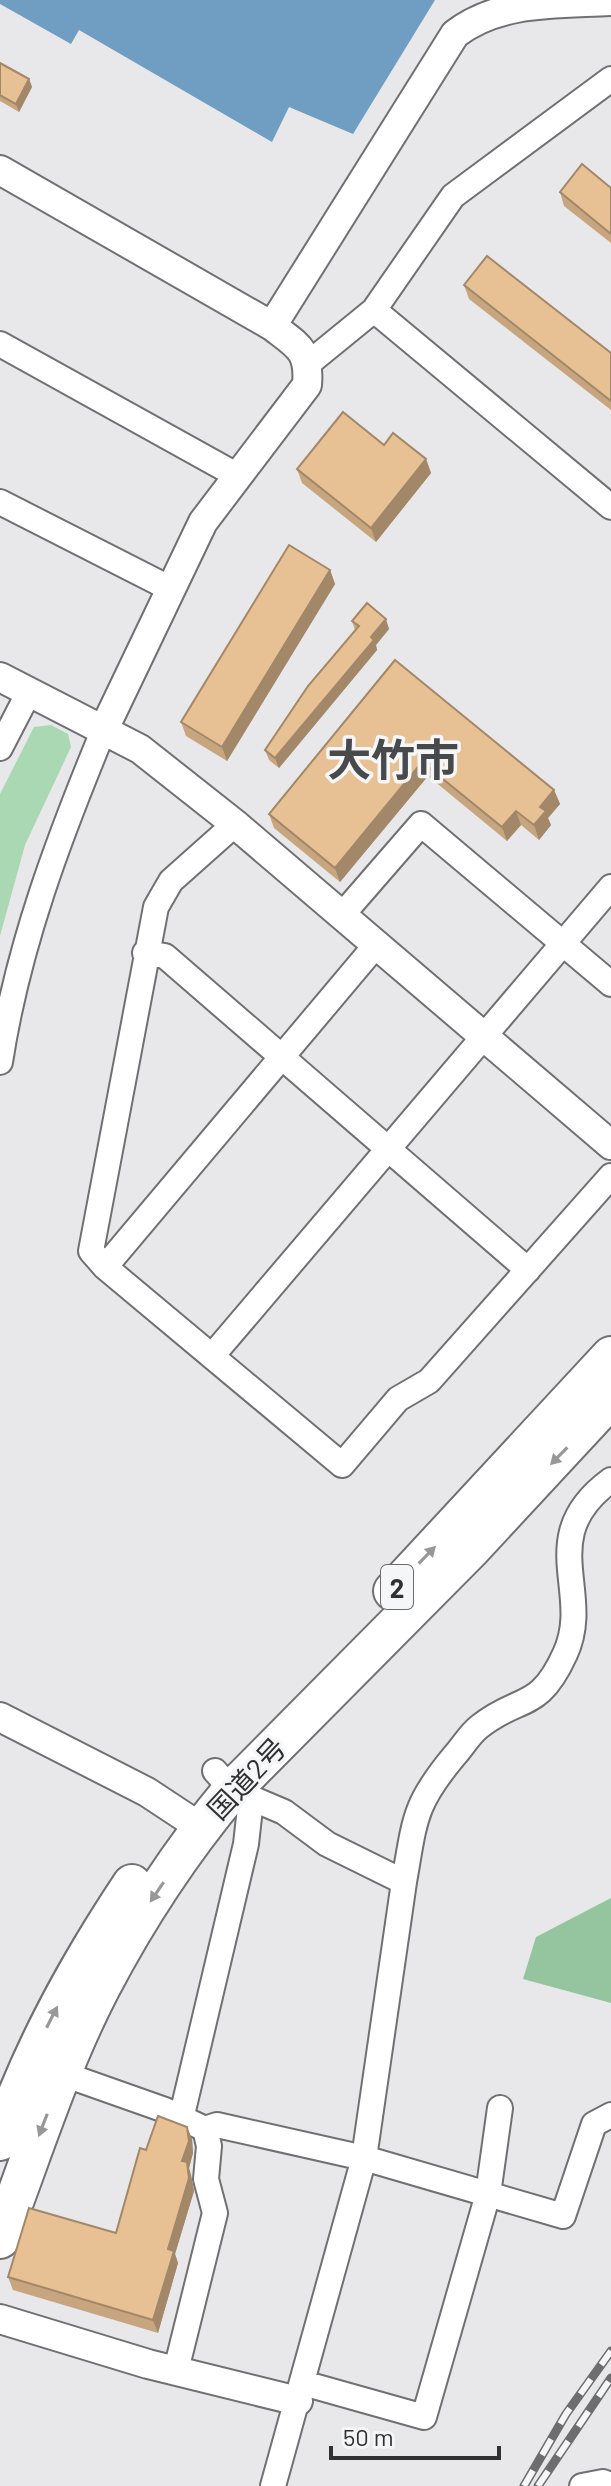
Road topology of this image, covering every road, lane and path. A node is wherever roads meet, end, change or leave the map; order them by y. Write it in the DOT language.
graph roads {
  1 [pos="611,1"];
  2 [pos="611,79"];
  3 [pos="0,170"];
  4 [pos="374,310"];
  5 [pos="272,326"];
  6 [pos="0,344"];
  7 [pos="309,363"];
  8 [pos="238,476"];
  9 [pos="0,502"];
  10 [pos="611,507"];
  11 [pos="169,588"];
  12 [pos="0,677"];
  13 [pos="29,692"];
  14 [pos="104,729"];
  15 [pos="0,748"];
  16 [pos="235,824"];
  17 [pos="611,887"];
  18 [pos="342,915"];
  19 [pos="376,945"];
  20 [pos="564,945"];
  21 [pos="145,953"];
  22 [pos="611,984"];
  23 [pos="484,1037"];
  24 [pos="281,1057"];
  25 [pos="0,1062"];
  26 [pos="611,1145"];
  27 [pos="387,1149"];
  28 [pos="611,1176"];
  29 [pos="105,1267"];
  30 [pos="528,1270"];
  31 [pos="212,1356"];
  32 [pos="611,1356"];
  33 [pos="611,1398"];
  34 [pos="611,1480"];
  35 [pos="0,1717"];
  36 [pos="232,1787"];
  37 [pos="190,1820"];
  38 [pos="404,1882"];
  39 [pos="63,2074"];
  40 [pos="500,2108"];
  41 [pos="611,2115"];
  42 [pos="181,2119"];
  43 [pos="205,2129"];
  44 [pos="0,2141"];
  45 [pos="364,2158"];
  46 [pos="488,2194"];
  47 [pos="0,2239"];
  48 [pos="0,2319"];
  49 [pos="176,2370"];
  50 [pos="300,2392"];
  51 [pos="611,2485"];
  52 [pos="273,2486"];
  53 [pos="582,2486"];
  1 -- 5 [label="street"];
  2 -- 4 [label="street"];
  3 -- 5 [label="street"];
  4 -- 7 [label="street"];
  4 -- 10 [label="street"];
  5 -- 7 [label="street"];
  6 -- 8 [label="street"];
  7 -- 8 [label="street"];
  8 -- 11 [label="street"];
  9 -- 11 [label="street"];
  11 -- 14 [label="street"];
  12 -- 13 [label="street"];
  13 -- 14 [label="street"];
  13 -- 15 [label="street"];
  14 -- 16 [label="street"];
  14 -- 25 [label="street"];
  16 -- 18 [label="street"];
  16 -- 21 [label="street"];
  17 -- 20 [label="street"];
  18 -- 19 [label="street"];
  18 -- 20 [label="street"];
  19 -- 23 [label="street"];
  19 -- 24 [label="street"];
  20 -- 22 [label="street"];
  20 -- 23 [label="street"];
  21 -- 24 [label="street"];
  21 -- 29 [label="street"];
  23 -- 26 [label="street"];
  23 -- 27 [label="street"];
  24 -- 27 [label="street"];
  24 -- 29 [label="street"];
  27 -- 30 [label="street"];
  27 -- 31 [label="street"];
  28 -- 30 [label="street"];
  29 -- 31 [label="street"];
  30 -- 31 [label="street"];
  36 -- 32 [label="highway, 国道2号 / 2, one-way"];
  33 -- 36 [label="highway, 国道2号 / 2, one-way"];
  34 -- 38 [label="street"];
  35 -- 37 [label="street"];
  36 -- 37 [label="highway, 国道2号 / 2"];
  36 -- 38 [label="street"];
  36 -- 42 [label="street"];
  37 -- 39 [label="highway, 国道2号 / 2, one-way"];
  44 -- 37 [label="highway, 国道2号 / 2, one-way"];
  38 -- 45 [label="street"];
  39 -- 42 [label="street"];
  39 -- 47 [label="highway, 国道2号 / 2, one-way"];
  40 -- 46 [label="street"];
  41 -- 46 [label="street"];
  42 -- 43 [label="street"];
  43 -- 45 [label="street"];
  43 -- 49 [label="street"];
  45 -- 46 [label="street"];
  45 -- 50 [label="street"];
  46 -- 50 [label="street"];
  48 -- 49 [label="street"];
  49 -- 50 [label="street"];
  50 -- 52 [label="street"];
  51 -- 53 [label="street"];
}
